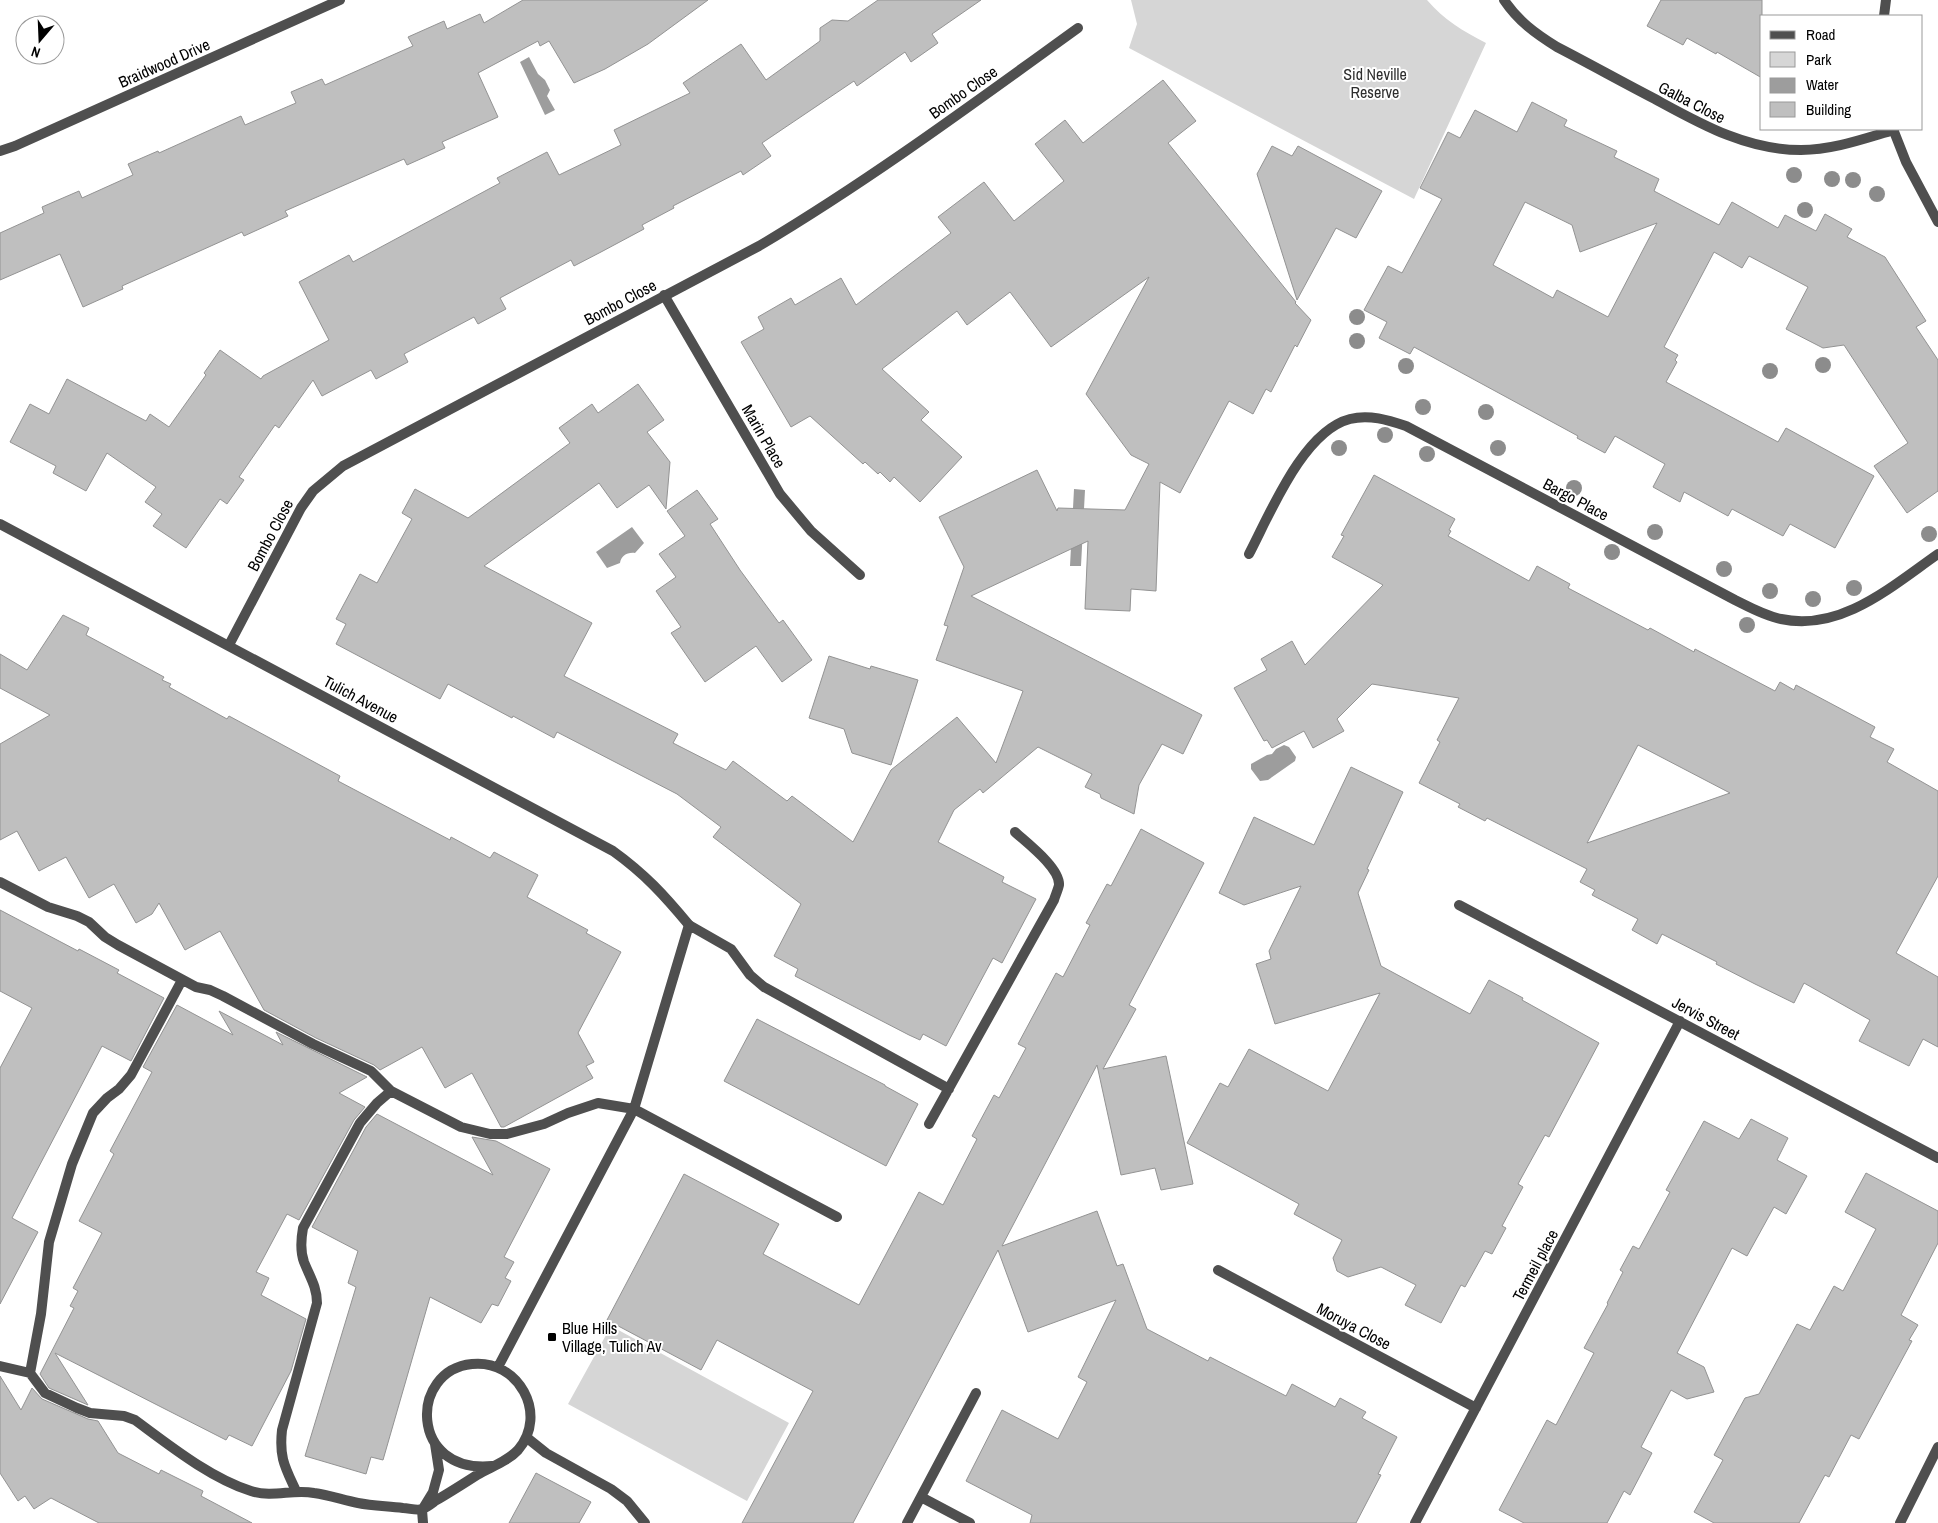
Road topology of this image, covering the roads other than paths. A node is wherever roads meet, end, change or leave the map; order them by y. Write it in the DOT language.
graph roads {
  1 [pos="340,0"];
  2 [pos="1504,0"];
  3 [pos="1886,0"];
  4 [pos="1884,15"];
  5 [pos="1078,28"];
  6 [pos="1894,130"];
  7 [pos="0,151"];
  8 [pos="1938,222"];
  9 [pos="664,295"];
  10 [pos="0,524"];
  11 [pos="1250,554"];
  12 [pos="1938,554"];
  13 [pos="860,575"];
  14 [pos="229,645"];
  15 [pos="1015,832"];
  16 [pos="0,882"];
  17 [pos="1459,906"];
  18 [pos="689,925"];
  19 [pos="182,980"];
  20 [pos="1680,1021"];
  21 [pos="949,1090"];
  22 [pos="391,1091"];
  23 [pos="634,1109"];
  24 [pos="929,1124"];
  25 [pos="1938,1158"];
  26 [pos="837,1216"];
  27 [pos="1218,1270"];
  28 [pos="0,1366"];
  29 [pos="498,1367"];
  30 [pos="30,1373"];
  31 [pos="976,1393"];
  32 [pos="1476,1408"];
  33 [pos="526,1437"];
  34 [pos="434,1443"];
  35 [pos="1938,1447"];
  36 [pos="492,1466"];
  37 [pos="296,1491"];
  38 [pos="921,1497"];
  39 [pos="422,1510"];
  40 [pos="423,1523"];
  41 [pos="645,1523"];
  42 [pos="907,1523"];
  43 [pos="970,1523"];
  44 [pos="1415,1523"];
  45 [pos="1900,1523"];
  1 -- 7 [label="street, Braidwood Drive"];
  2 -- 6 [label="street, Galba Close"];
  3 -- 4 [label="street"];
  5 -- 9 [label="street, Bombo Close"];
  6 -- 8 [label="street"];
  9 -- 13 [label="street, Marin Place"];
  9 -- 14 [label="street, Bombo Close"];
  10 -- 14 [label="street, Tulich Avenue"];
  11 -- 12 [label="street, Bargo Place"];
  14 -- 18 [label="street, Tulich Avenue"];
  15 -- 21 [label="street"];
  16 -- 19 [label="street"];
  17 -- 20 [label="street, Jervis Street"];
  18 -- 21 [label="street, Tulich Avenue"];
  18 -- 23 [label="street"];
  19 -- 22 [label="street"];
  19 -- 30 [label="street"];
  20 -- 25 [label="street, Jervis Street"];
  20 -- 32 [label="street, Termeil place"];
  21 -- 24 [label="street"];
  22 -- 23 [label="street"];
  22 -- 37 [label="street"];
  23 -- 26 [label="street"];
  23 -- 29 [label="street"];
  27 -- 32 [label="street, Moruya Close"];
  28 -- 30 [label="street"];
  29 -- 33 [label="street"];
  29 -- 34 [label="street"];
  30 -- 37 [label="street"];
  31 -- 38 [label="street"];
  32 -- 44 [label="street, Termeil place"];
  33 -- 36 [label="street"];
  33 -- 41 [label="street"];
  34 -- 36 [label="street"];
  34 -- 39 [label="street"];
  35 -- 45 [label="street"];
  36 -- 39 [label="street"];
  37 -- 39 [label="street"];
  38 -- 42 [label="street"];
  38 -- 43 [label="street"];
  39 -- 40 [label="street"];
}
